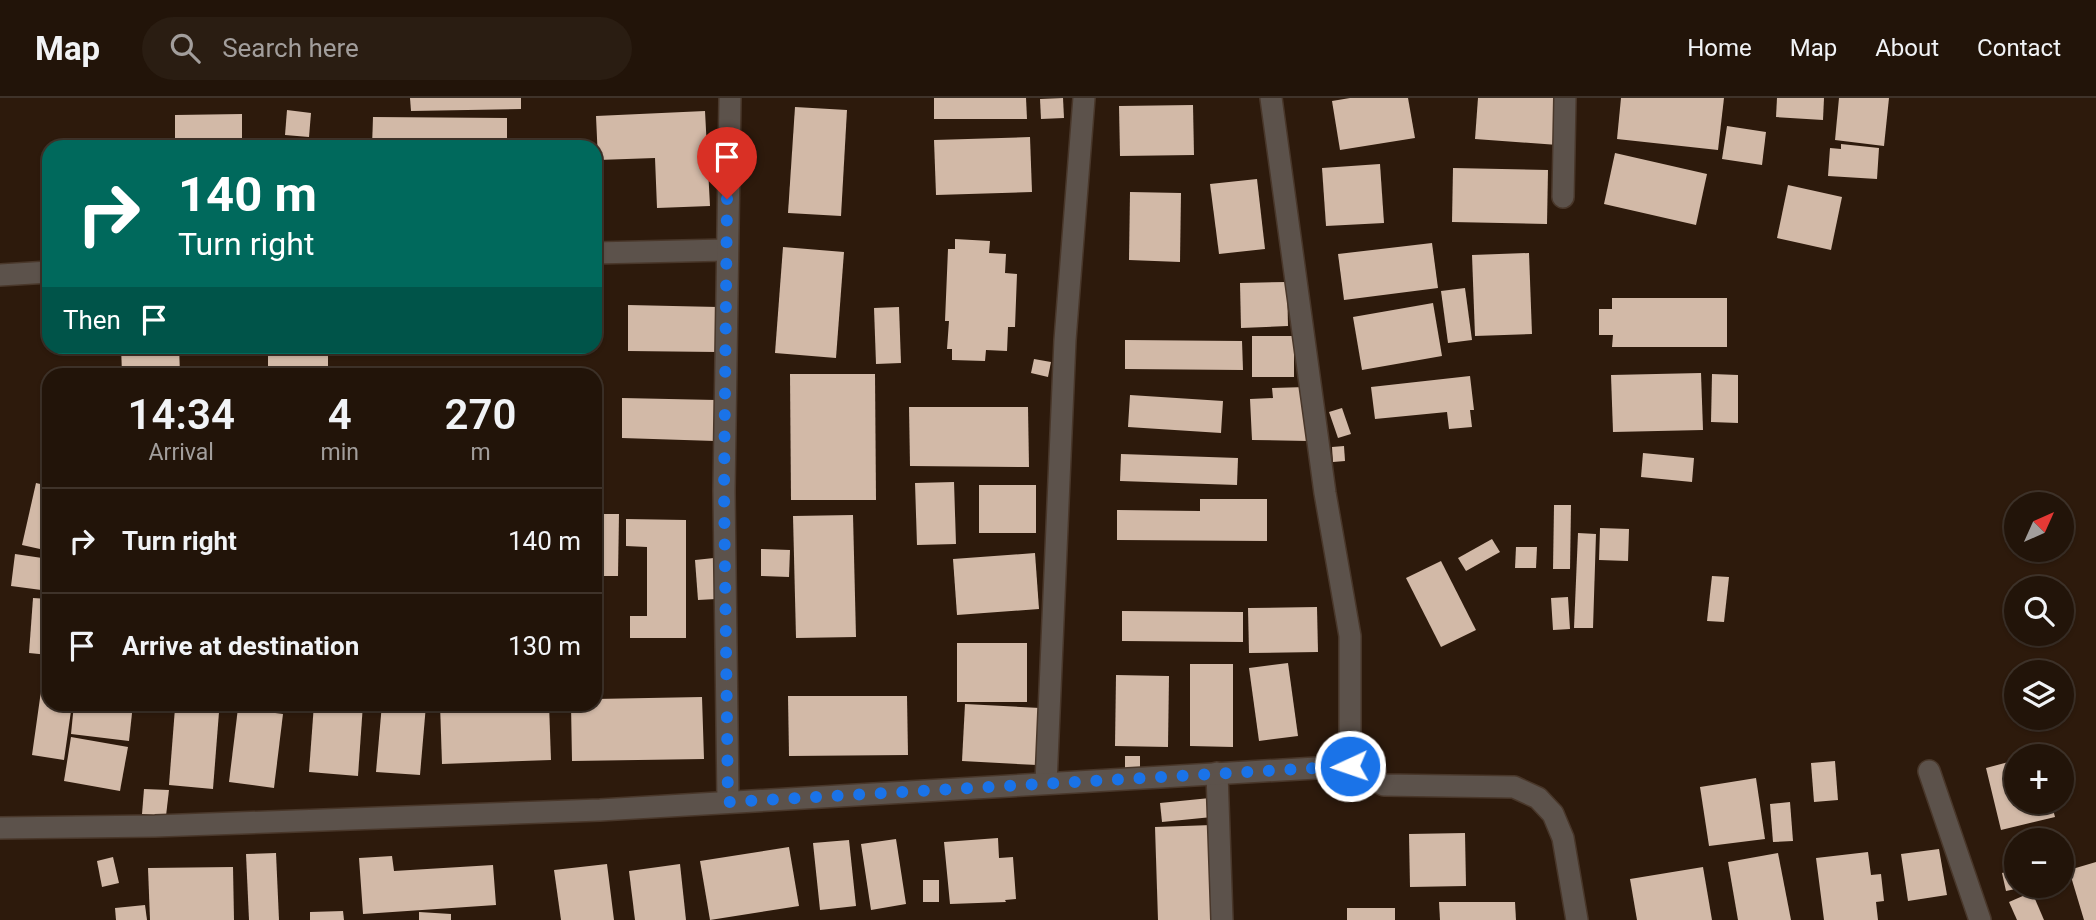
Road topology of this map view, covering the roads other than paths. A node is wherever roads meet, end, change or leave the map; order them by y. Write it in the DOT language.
graph roads {
  1 [pos="730,98"];
  2 [pos="1084,98"];
  3 [pos="1271,98"];
  4 [pos="1565,98"];
  5 [pos="1563,197"];
  6 [pos="726,250"];
  7 [pos="602,253"];
  8 [pos="42,272"];
  9 [pos="0,275"];
  10 [pos="1350,766"];
  11 [pos="1929,771"];
  12 [pos="1217,773"];
  13 [pos="1046,783"];
  14 [pos="728,802"];
  15 [pos="0,828"];
  16 [pos="1222,920"];
  17 [pos="1577,920"];
  18 [pos="1980,920"];
  1 -- 6 [label="street"];
  2 -- 13 [label="street"];
  3 -- 10 [label="street"];
  4 -- 5 [label="street"];
  6 -- 7 [label="street"];
  6 -- 14 [label="street"];
  8 -- 9 [label="street"];
  10 -- 12 [label="street"];
  10 -- 17 [label="street"];
  11 -- 18 [label="street"];
  12 -- 13 [label="street"];
  12 -- 16 [label="street"];
  13 -- 14 [label="street"];
  14 -- 15 [label="street"];
}
